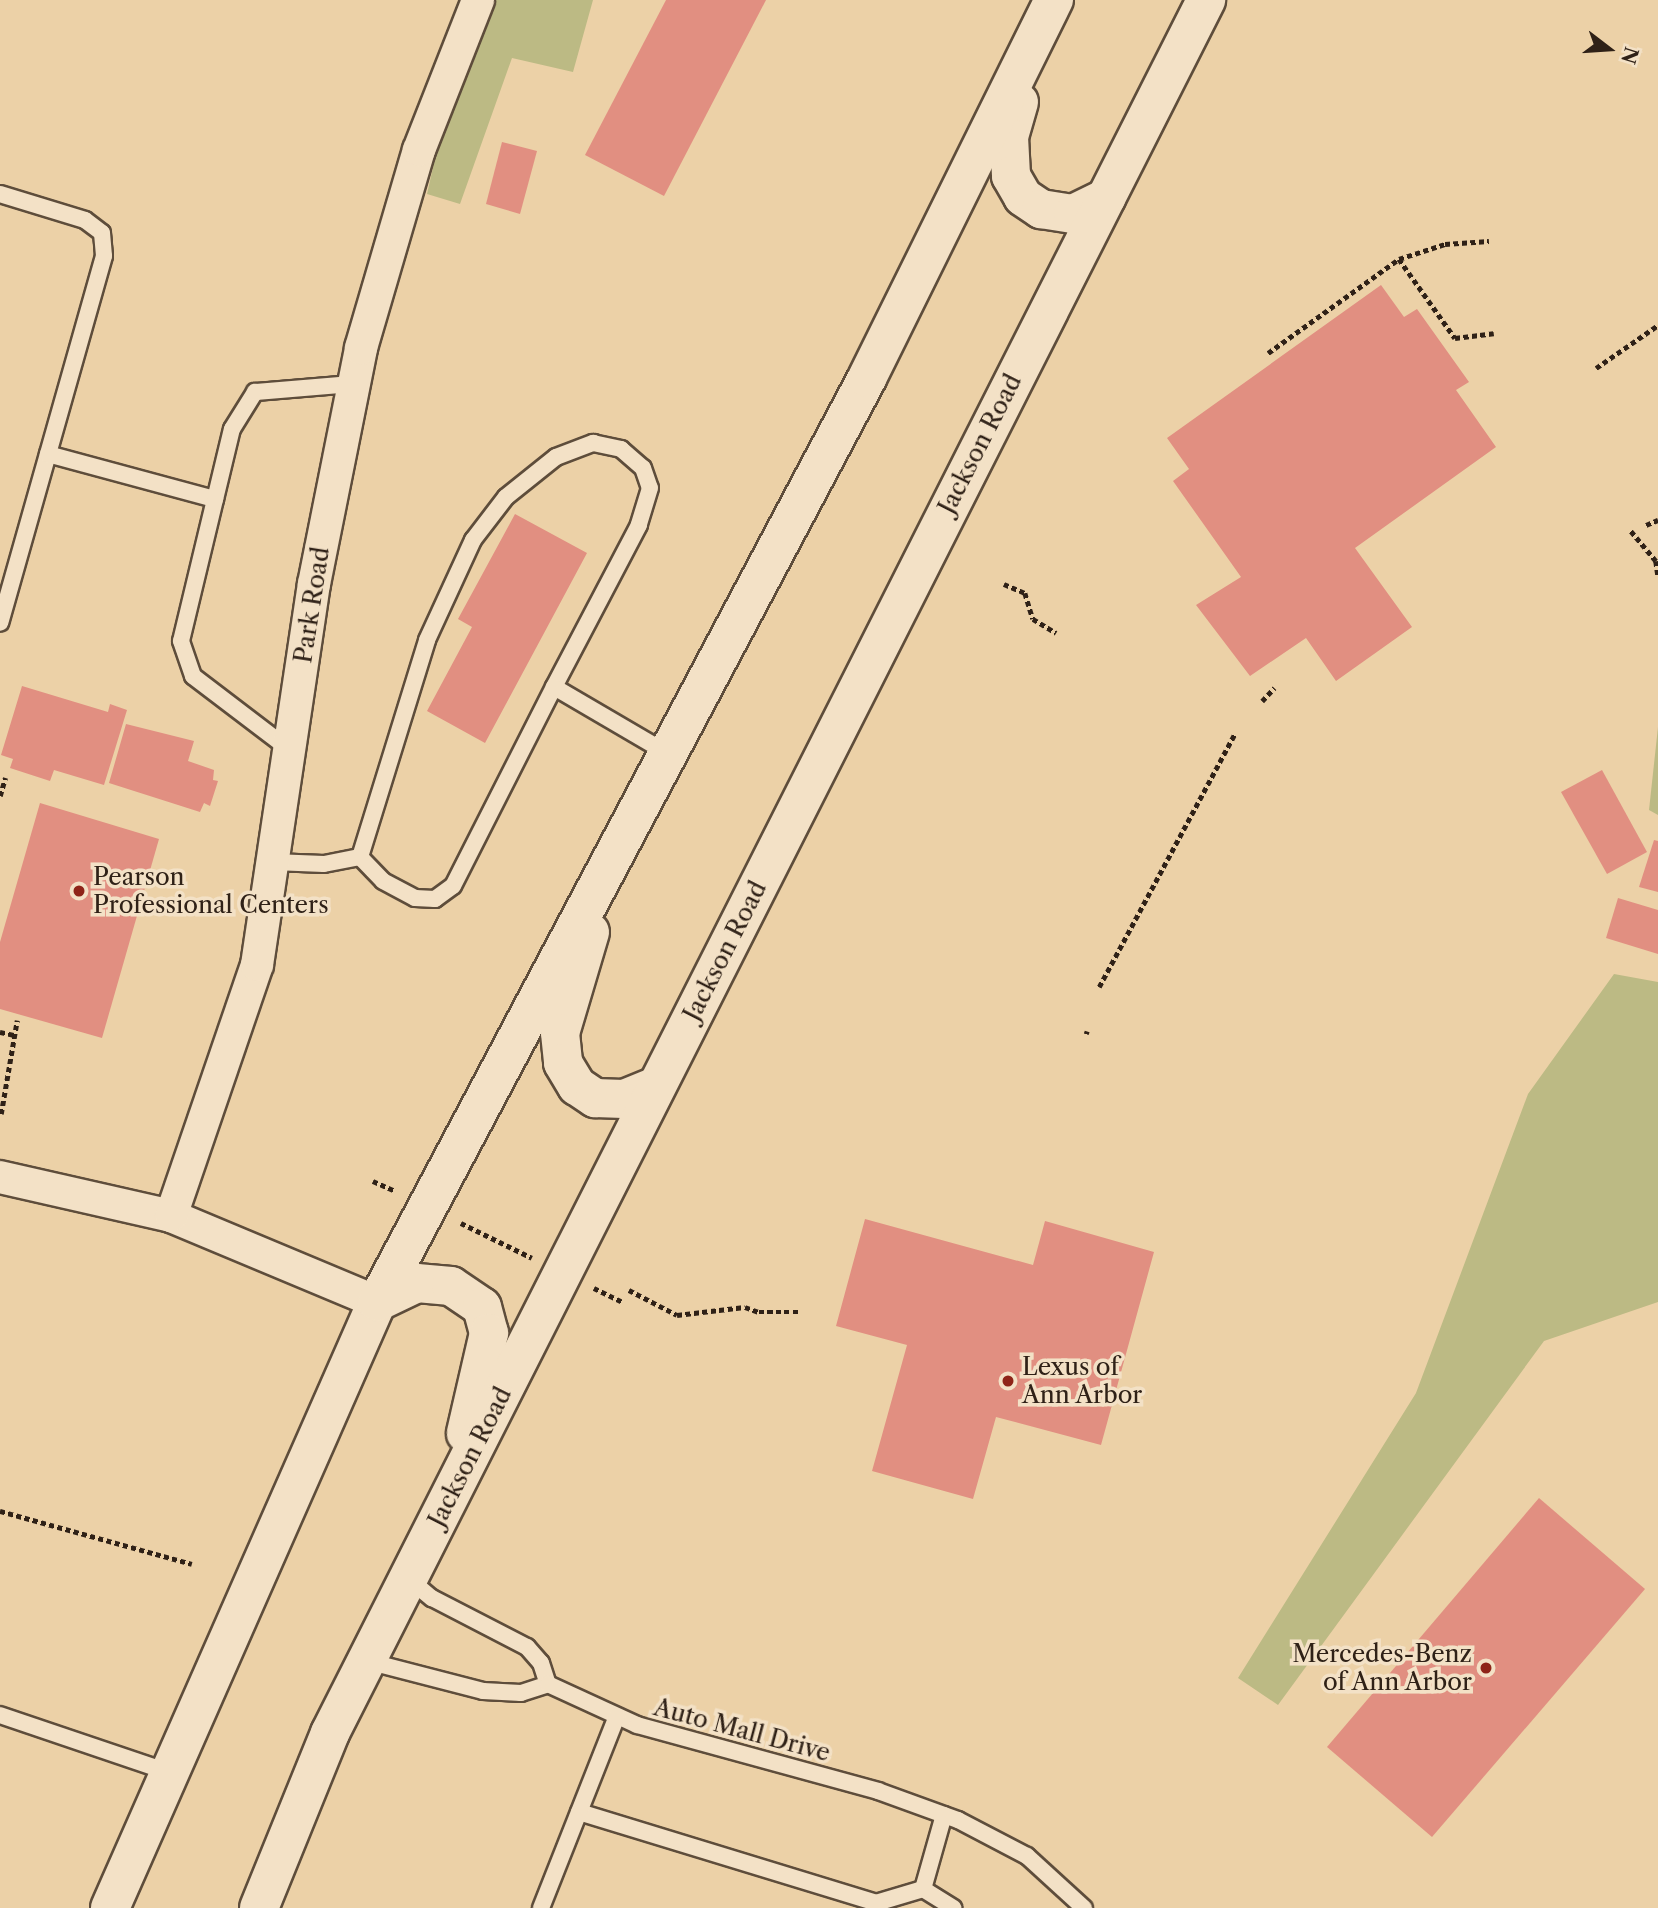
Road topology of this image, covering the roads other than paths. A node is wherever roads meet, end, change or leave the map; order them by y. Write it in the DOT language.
graph roads {
  1 [pos="478,0"];
  2 [pos="1206,0"];
  3 [pos="1047,15"];
  4 [pos="0,194"];
  5 [pos="1106,198"];
  6 [pos="353,384"];
  7 [pos="48,454"];
  8 [pos="215,499"];
  9 [pos="0,623"];
  10 [pos="554,688"];
  11 [pos="290,750"];
  12 [pos="667,753"];
  13 [pos="616,847"];
  14 [pos="360,857"];
  15 [pos="273,862"];
  16 [pos="657,1086"];
  17 [pos="0,1177"];
  18 [pos="171,1216"];
  19 [pos="377,1303"];
  20 [pos="453,1490"];
  21 [pos="409,1578"];
  22 [pos="367,1661"];
  23 [pos="548,1684"];
  24 [pos="0,1715"];
  25 [pos="617,1716"];
  26 [pos="168,1772"];
  27 [pos="579,1812"];
  28 [pos="944,1815"];
  29 [pos="923,1889"];
  30 [pos="110,1908"];
  31 [pos="259,1908"];
  32 [pos="541,1908"];
  33 [pos="953,1908"];
  34 [pos="1084,1908"];
  1 -- 6 [label="street, Park Road"];
  2 -- 5 [label="main road, Jackson Road"];
  3 -- 5 [label="main road"];
  3 -- 12 [label="main road"];
  4 -- 7 [label="lane"];
  5 -- 16 [label="main road, Jackson Road"];
  6 -- 8 [label="lane"];
  6 -- 11 [label="street, Park Road"];
  7 -- 8 [label="lane"];
  7 -- 9 [label="lane"];
  8 -- 11 [label="lane"];
  10 -- 12 [label="lane"];
  10 -- 14 [label="lane"];
  10 -- 14 [label="lane"];
  11 -- 15 [label="street, Park Road"];
  12 -- 13 [label="main road"];
  13 -- 16 [label="main road"];
  13 -- 19 [label="main road"];
  14 -- 15 [label="lane"];
  15 -- 18 [label="street, Park Road"];
  16 -- 20 [label="main road, Jackson Road"];
  17 -- 18 [label="street"];
  18 -- 19 [label="street"];
  19 -- 20 [label="main road"];
  19 -- 26 [label="main road"];
  20 -- 21 [label="main road, Jackson Road"];
  21 -- 22 [label="main road, Jackson Road"];
  21 -- 23 [label="lane"];
  22 -- 23 [label="lane"];
  22 -- 31 [label="main road, Jackson Road"];
  23 -- 25 [label="lane, Auto Mall Drive"];
  24 -- 26 [label="lane"];
  25 -- 27 [label="lane"];
  25 -- 28 [label="lane, Auto Mall Drive"];
  26 -- 30 [label="main road"];
  27 -- 29 [label="lane"];
  27 -- 32 [label="lane"];
  28 -- 29 [label="lane"];
  28 -- 34 [label="lane, Auto Mall Drive"];
  29 -- 33 [label="lane"];
}
